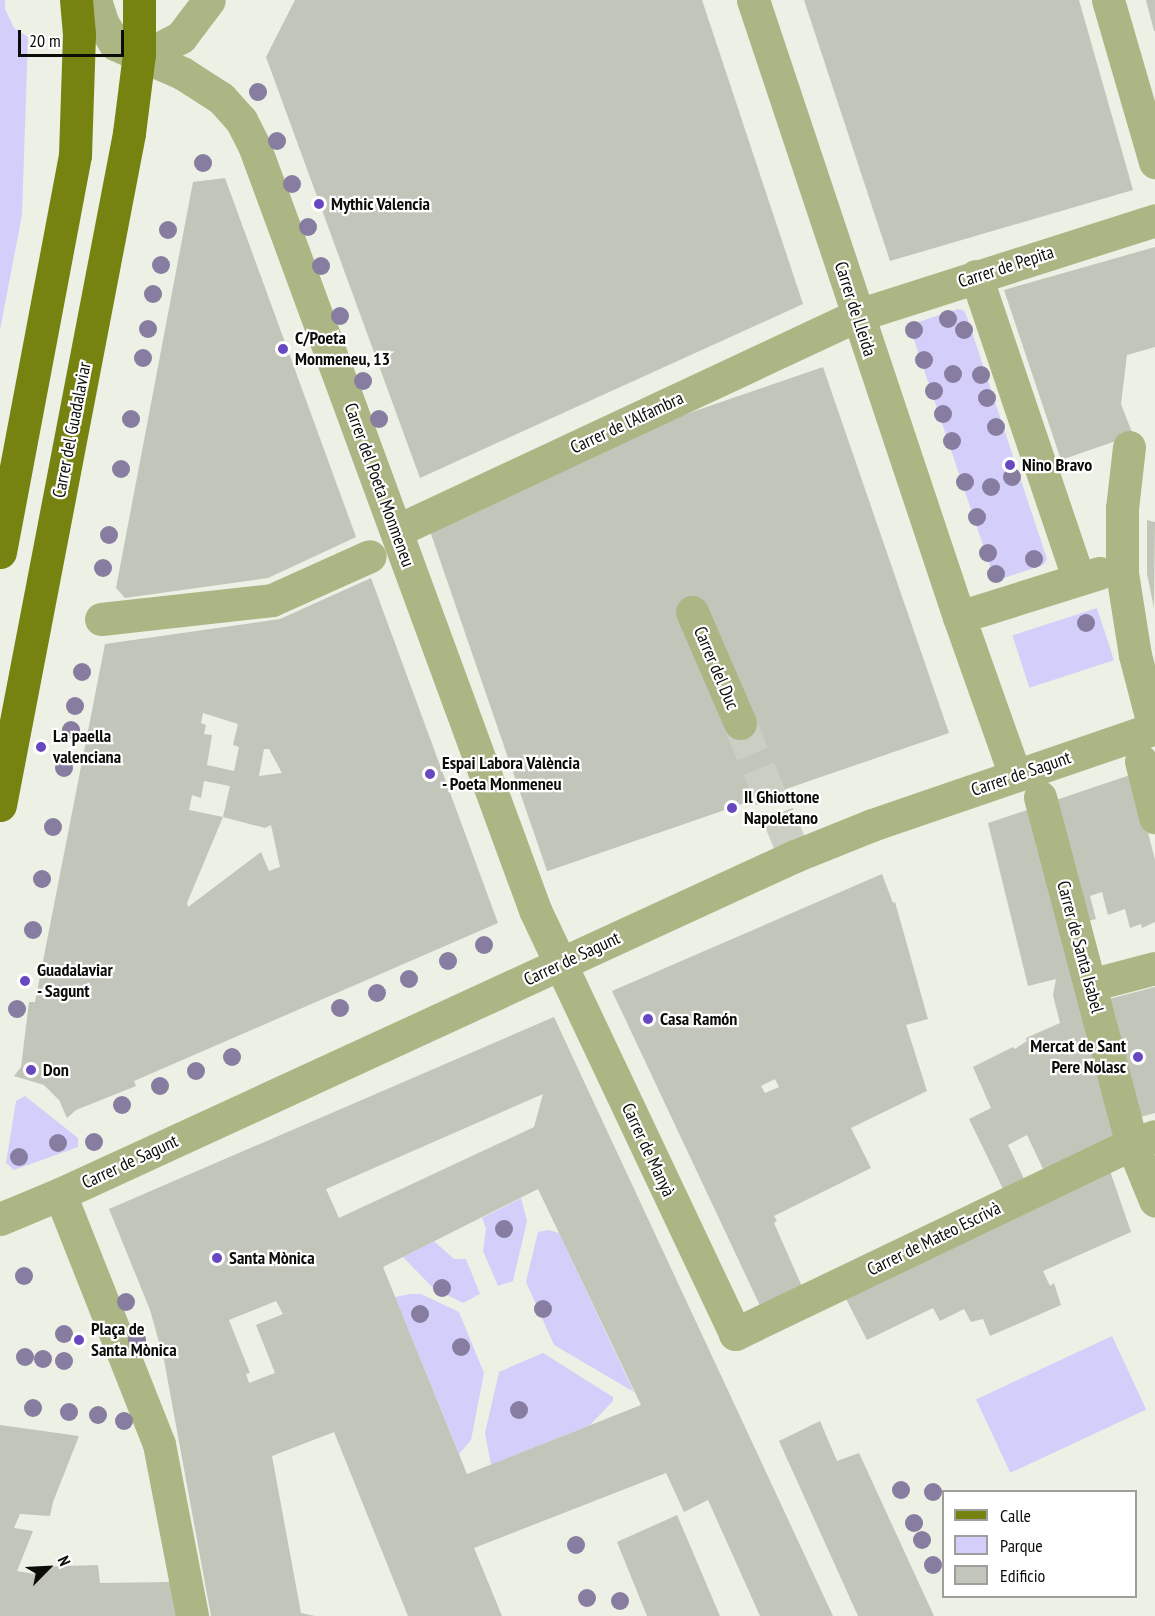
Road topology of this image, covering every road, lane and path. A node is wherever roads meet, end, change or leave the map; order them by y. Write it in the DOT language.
graph roads {
  1 [pos="76,0"];
  2 [pos="95,0"];
  3 [pos="139,0"];
  4 [pos="209,0"];
  5 [pos="753,0"];
  6 [pos="1108,0"];
  7 [pos="139,54"];
  8 [pos="1155,162"];
  9 [pos="1155,219"];
  10 [pos="976,276"];
  11 [pos="858,315"];
  12 [pos="1129,447"];
  13 [pos="396,531"];
  14 [pos="0,552"];
  15 [pos="370,556"];
  16 [pos="1122,573"];
  17 [pos="1078,578"];
  18 [pos="692,612"];
  19 [pos="959,617"];
  20 [pos="101,619"];
  21 [pos="740,723"];
  22 [pos="1154,728"];
  23 [pos="1141,761"];
  24 [pos="1015,775"];
  25 [pos="1040,797"];
  26 [pos="0,805"];
  27 [pos="1155,817"];
  28 [pos="559,965"];
  29 [pos="1155,968"];
  30 [pos="1090,985"];
  31 [pos="1144,1140"];
  32 [pos="60,1194"];
  33 [pos="1155,1200"];
  34 [pos="0,1219"];
  35 [pos="735,1334"];
  36 [pos="192,1616"];
  1 -- 14 [label="main road"];
  2 -- 7 [label="street, Carrer del Poeta Monmeneu"];
  3 -- 7 [label="main road, Carrer del Guadalaviar"];
  4 -- 7 [label="street"];
  5 -- 11 [label="street, Carrer de Lleida"];
  6 -- 8 [label="street"];
  7 -- 13 [label="street, Carrer del Poeta Monmeneu"];
  7 -- 26 [label="main road, Carrer del Guadalaviar"];
  9 -- 10 [label="street, Carrer de Pepita"];
  10 -- 11 [label="street, Carrer de Pepita"];
  10 -- 17 [label="street"];
  11 -- 13 [label="street, Carrer de l'Alfambra"];
  11 -- 19 [label="street, Carrer de Lleida"];
  12 -- 16 [label="street"];
  13 -- 28 [label="street, Carrer del Poeta Monmeneu"];
  15 -- 20 [label="street"];
  16 -- 17 [label="street"];
  16 -- 22 [label="street"];
  17 -- 19 [label="street"];
  18 -- 21 [label="street, Carrer del Duc"];
  19 -- 24 [label="street, Carrer de Lleida"];
  22 -- 24 [label="street, Carrer de Sagunt"];
  23 -- 27 [label="street"];
  24 -- 28 [label="street, Carrer de Sagunt"];
  25 -- 30 [label="street, Carrer de Santa Isabel"];
  28 -- 32 [label="street, Carrer de Sagunt"];
  28 -- 35 [label="street, Carrer de Manyà"];
  29 -- 30 [label="street"];
  30 -- 31 [label="street, Carrer de Santa Isabel"];
  31 -- 33 [label="street, Carrer de Santa Isabel"];
  31 -- 35 [label="street, Carrer de Mateo Escrivà"];
  32 -- 34 [label="street, Carrer de Sagunt"];
  32 -- 36 [label="street"];
}
